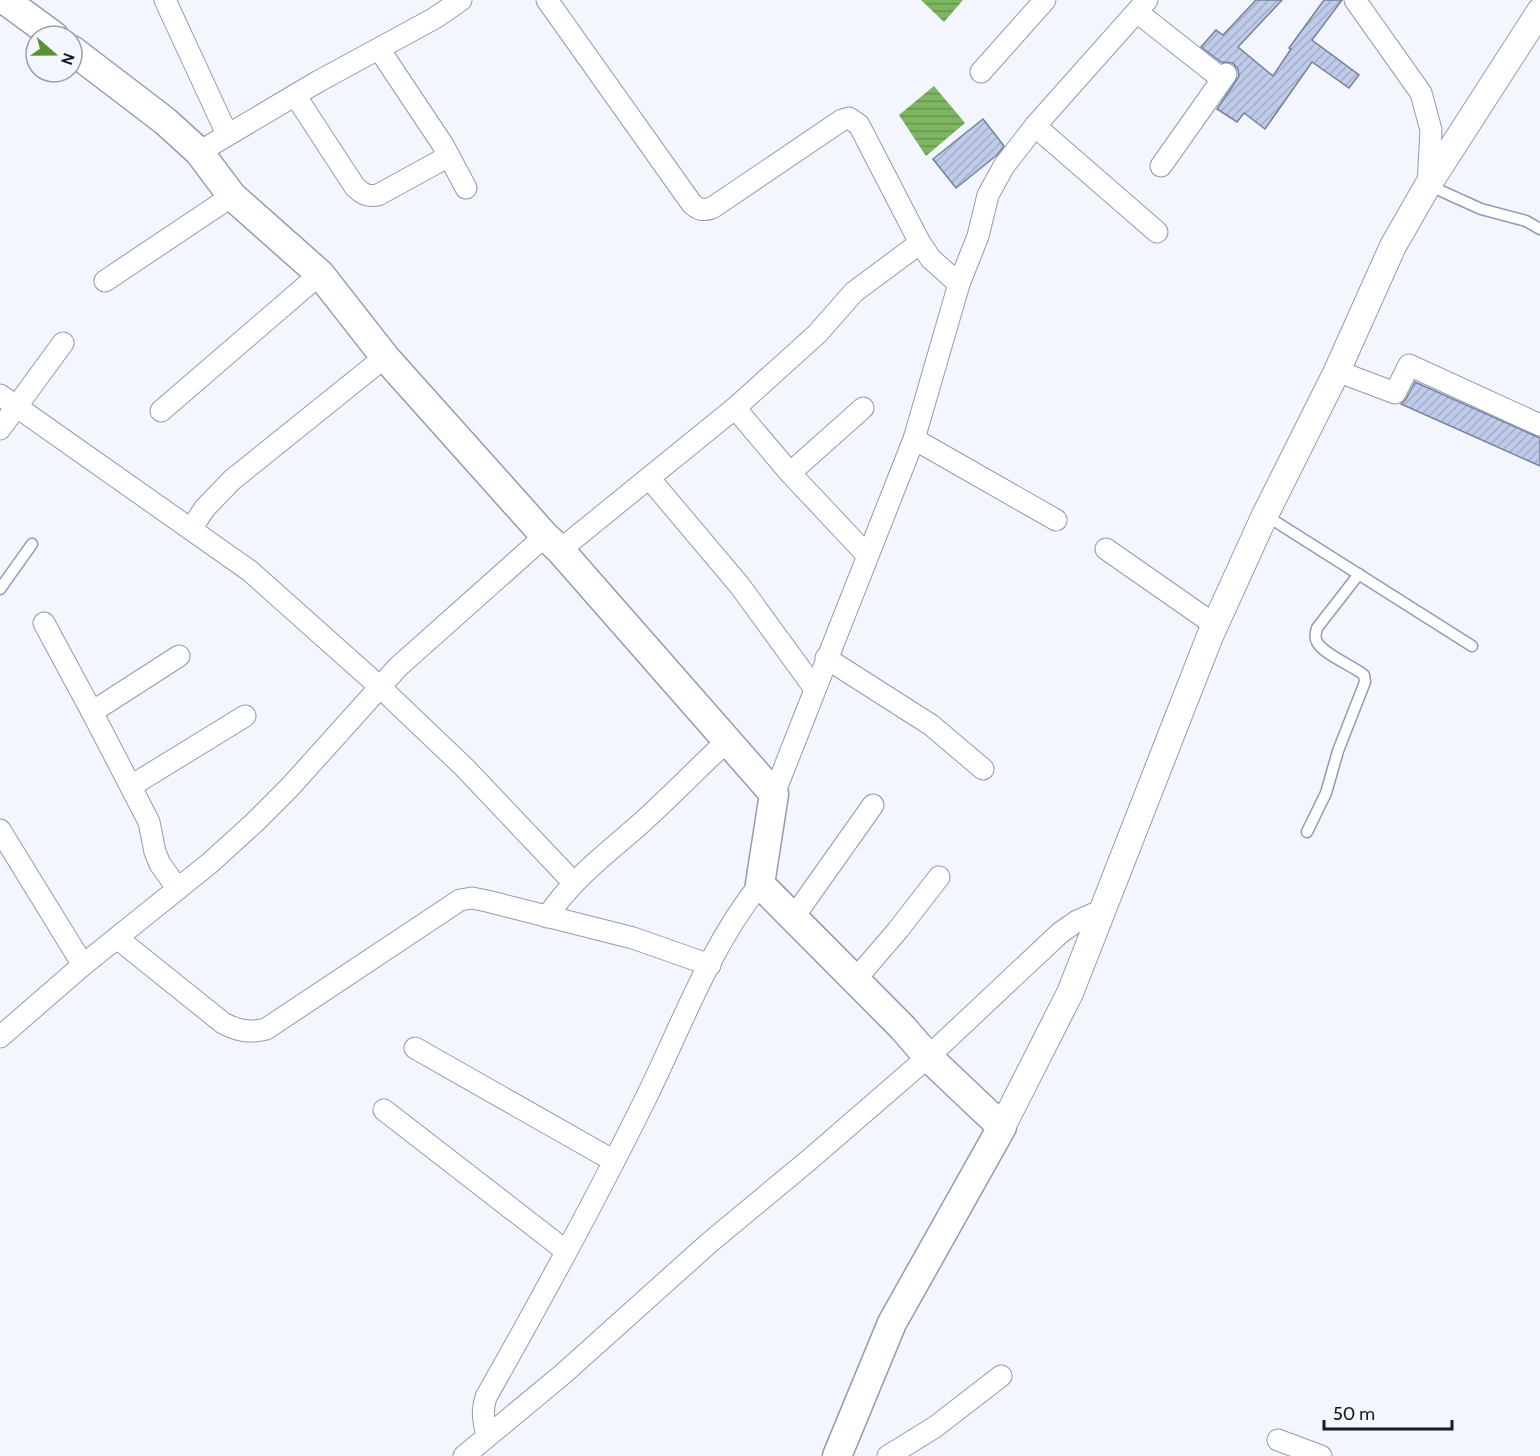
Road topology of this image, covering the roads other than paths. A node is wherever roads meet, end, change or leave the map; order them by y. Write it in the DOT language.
graph roads {
  1 [pos="5,0"];
  2 [pos="165,0"];
  3 [pos="461,0"];
  4 [pos="547,0"];
  5 [pos="1045,0"];
  6 [pos="1355,0"];
  7 [pos="1142,6"];
  8 [pos="1540,10"];
  9 [pos="38,24"];
  10 [pos="379,49"];
  11 [pos="84,59"];
  12 [pos="981,72"];
  13 [pos="295,95"];
  14 [pos="1035,126"];
  15 [pos="227,134"];
  16 [pos="199,152"];
  17 [pos="449,156"];
  18 [pos="1161,166"];
  19 [pos="1428,185"];
  20 [pos="466,188"];
  21 [pos="232,196"];
  22 [pos="1540,229"];
  23 [pos="1157,232"];
  24 [pos="920,243"];
  25 [pos="320,274"];
  26 [pos="105,281"];
  27 [pos="959,284"];
  28 [pos="63,343"];
  29 [pos="385,357"];
  30 [pos="1337,371"];
  31 [pos="8,401"];
  32 [pos="735,408"];
  33 [pos="863,408"];
  34 [pos="160,411"];
  35 [pos="1540,425"];
  36 [pos="0,429"];
  37 [pos="914,439"];
  38 [pos="790,473"];
  39 [pos="649,478"];
  40 [pos="1265,515"];
  41 [pos="1056,520"];
  42 [pos="191,529"];
  43 [pos="552,543"];
  44 [pos="32,544"];
  45 [pos="1106,549"];
  46 [pos="867,555"];
  47 [pos="1359,574"];
  48 [pos="0,589"];
  49 [pos="44,622"];
  50 [pos="1215,625"];
  51 [pos="1472,646"];
  52 [pos="179,656"];
  53 [pos="826,658"];
  54 [pos="380,687"];
  55 [pos="815,689"];
  56 [pos="93,712"];
  57 [pos="245,716"];
  58 [pos="726,741"];
  59 [pos="983,769"];
  60 [pos="131,786"];
  61 [pos="774,794"];
  62 [pos="873,805"];
  63 [pos="0,830"];
  64 [pos="1307,832"];
  65 [pos="939,877"];
  66 [pos="573,882"];
  67 [pos="760,884"];
  68 [pos="178,889"];
  69 [pos="1102,910"];
  70 [pos="548,917"];
  71 [pos="793,918"];
  72 [pos="117,938"];
  73 [pos="83,965"];
  74 [pos="710,965"];
  75 [pos="855,980"];
  76 [pos="0,1037"];
  77 [pos="415,1048"];
  78 [pos="928,1057"];
  79 [pos="384,1110"];
  80 [pos="1002,1127"];
  81 [pos="614,1161"];
  82 [pos="566,1251"];
  83 [pos="1001,1376"];
  84 [pos="487,1436"];
  85 [pos="1278,1440"];
  86 [pos="464,1456"];
  87 [pos="837,1456"];
  88 [pos="888,1456"];
  89 [pos="1321,1456"];
  1 -- 9 [label="main road"];
  2 -- 15 [label="street"];
  3 -- 10 [label="street"];
  4 -- 24 [label="street"];
  5 -- 12 [label="street"];
  6 -- 19 [label="street"];
  7 -- 14 [label="street"];
  7 -- 18 [label="street"];
  8 -- 19 [label="street"];
  10 -- 13 [label="street"];
  10 -- 17 [label="street"];
  11 -- 16 [label="main road"];
  13 -- 15 [label="street"];
  13 -- 17 [label="street"];
  14 -- 23 [label="street"];
  14 -- 27 [label="street"];
  15 -- 16 [label="street"];
  16 -- 21 [label="main road"];
  17 -- 20 [label="street"];
  19 -- 22 [label="lane"];
  19 -- 30 [label="street"];
  21 -- 25 [label="main road"];
  21 -- 26 [label="street"];
  24 -- 27 [label="street"];
  24 -- 32 [label="street"];
  25 -- 29 [label="main road"];
  25 -- 34 [label="street"];
  27 -- 37 [label="street"];
  28 -- 31 [label="street"];
  29 -- 42 [label="street"];
  29 -- 43 [label="main road"];
  30 -- 35 [label="street"];
  30 -- 40 [label="street"];
  31 -- 36 [label="street"];
  31 -- 42 [label="street"];
  32 -- 38 [label="street"];
  32 -- 39 [label="street"];
  33 -- 38 [label="street"];
  37 -- 41 [label="street"];
  37 -- 46 [label="street"];
  38 -- 46 [label="street"];
  39 -- 43 [label="street"];
  39 -- 55 [label="street"];
  40 -- 47 [label="lane"];
  40 -- 50 [label="street"];
  42 -- 54 [label="street"];
  43 -- 54 [label="street"];
  43 -- 58 [label="main road"];
  44 -- 48 [label="lane"];
  45 -- 50 [label="street"];
  46 -- 53 [label="street"];
  47 -- 51 [label="lane"];
  47 -- 64 [label="lane"];
  49 -- 56 [label="street"];
  50 -- 69 [label="street"];
  52 -- 56 [label="street"];
  53 -- 55 [label="street"];
  53 -- 59 [label="street"];
  54 -- 66 [label="street"];
  54 -- 68 [label="street"];
  55 -- 61 [label="street"];
  56 -- 60 [label="street"];
  57 -- 60 [label="street"];
  58 -- 61 [label="main road"];
  58 -- 66 [label="street"];
  60 -- 68 [label="street"];
  61 -- 67 [label="main road"];
  62 -- 71 [label="street"];
  63 -- 73 [label="street"];
  65 -- 75 [label="street"];
  66 -- 70 [label="street"];
  67 -- 71 [label="main road"];
  67 -- 74 [label="street"];
  68 -- 72 [label="street"];
  69 -- 78 [label="street"];
  69 -- 80 [label="street"];
  70 -- 72 [label="street"];
  70 -- 74 [label="street"];
  71 -- 75 [label="main road"];
  72 -- 73 [label="street"];
  73 -- 76 [label="street"];
  74 -- 81 [label="street"];
  75 -- 78 [label="main road"];
  77 -- 81 [label="street"];
  78 -- 80 [label="main road"];
  78 -- 84 [label="street"];
  79 -- 82 [label="street"];
  80 -- 87 [label="main road"];
  81 -- 82 [label="street"];
  82 -- 84 [label="street"];
  83 -- 88 [label="street"];
  84 -- 86 [label="street"];
  85 -- 89 [label="street"];
}
